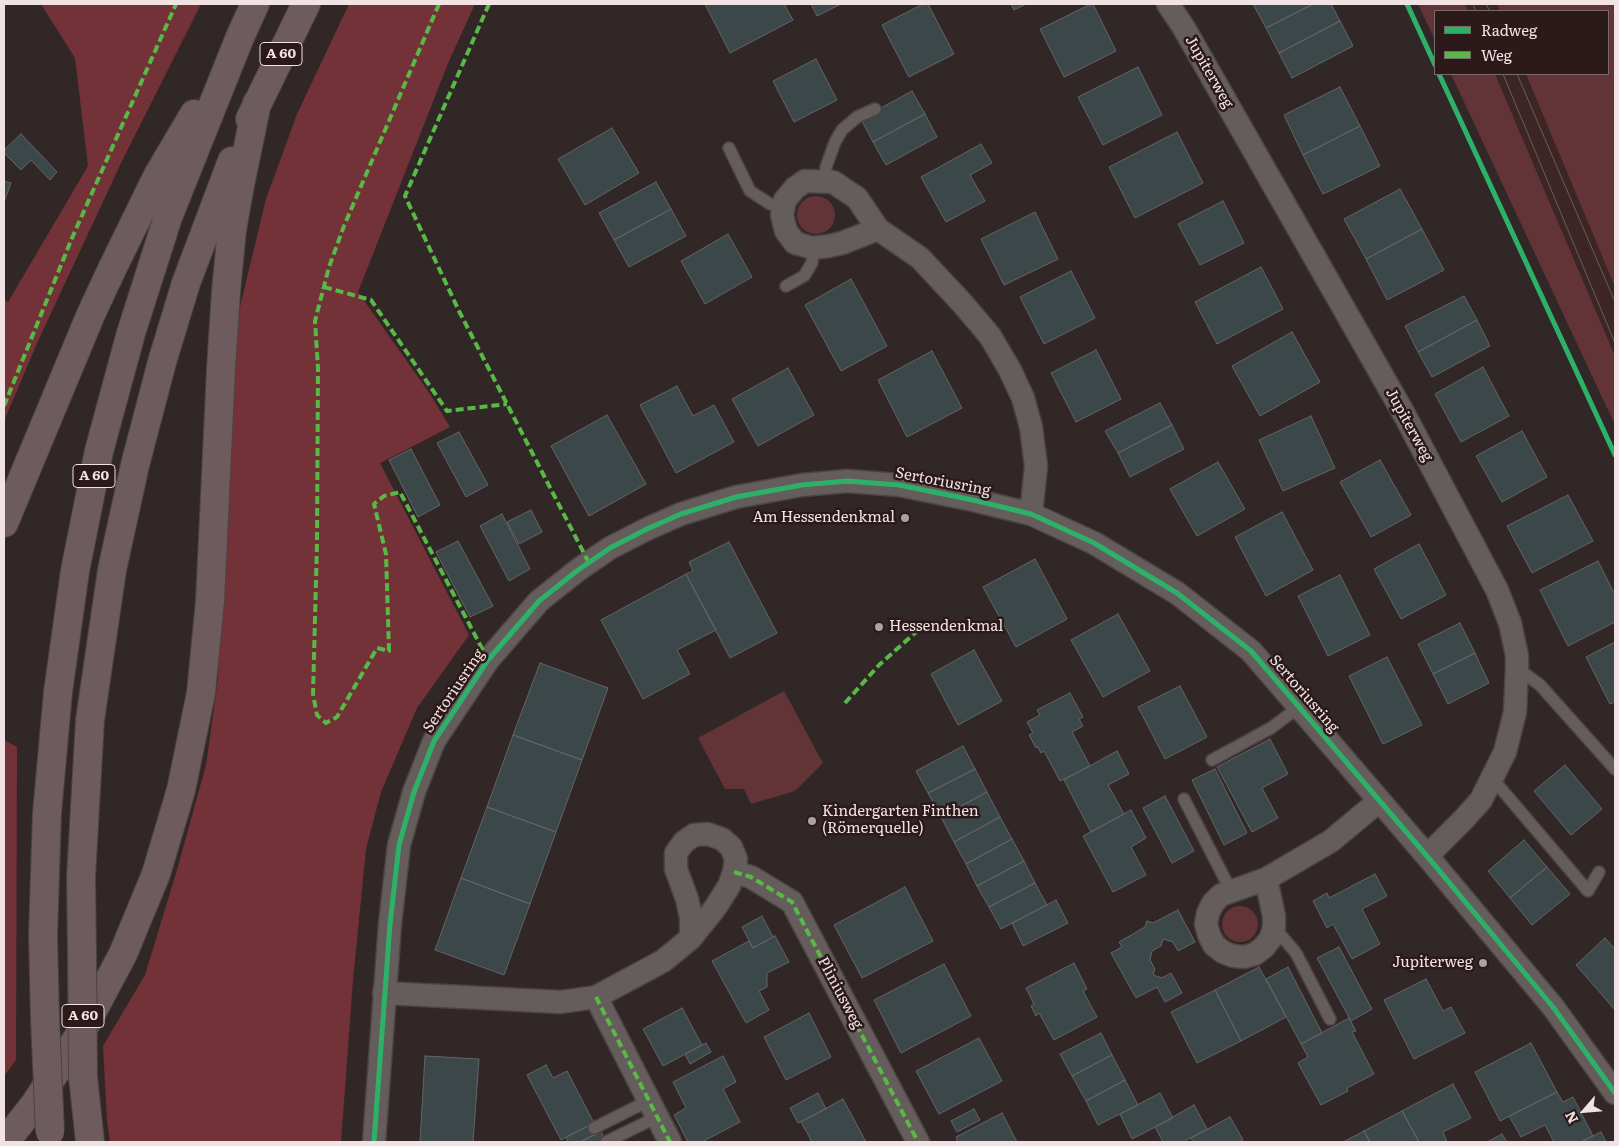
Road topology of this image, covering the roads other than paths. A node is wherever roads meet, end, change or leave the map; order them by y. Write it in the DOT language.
graph roads {
  1 [pos="255,4"];
  2 [pos="306,4"];
  3 [pos="1168,4"];
  4 [pos="240,37"];
  5 [pos="257,104"];
  6 [pos="875,109"];
  7 [pos="729,148"];
  8 [pos="826,181"];
  9 [pos="783,208"];
  10 [pos="878,229"];
  11 [pos="813,248"];
  12 [pos="786,286"];
  13 [pos="1031,514"];
  14 [pos="4,522"];
  15 [pos="1517,668"];
  16 [pos="1299,707"];
  17 [pos="1212,760"];
  18 [pos="1615,770"];
  19 [pos="1492,778"];
  20 [pos="1184,799"];
  21 [pos="1380,800"];
  22 [pos="1427,856"];
  23 [pos="734,872"];
  24 [pos="1598,872"];
  25 [pos="1266,879"];
  26 [pos="1231,890"];
  27 [pos="1274,927"];
  28 [pos="691,938"];
  29 [pos="384,993"];
  30 [pos="596,997"];
  31 [pos="1330,1019"];
  32 [pos="1612,1082"];
  33 [pos="653,1109"];
  34 [pos="594,1128"];
  35 [pos="50,1137"];
  36 [pos="5,1142"];
  37 [pos="90,1142"];
  38 [pos="374,1142"];
  39 [pos="606,1142"];
  40 [pos="670,1142"];
  41 [pos="918,1142"];
  1 -- 4 [label="highway, A 60"];
  2 -- 5 [label="highway, A 60"];
  3 -- 15 [label="street, Jupiterweg"];
  4 -- 14 [label="highway"];
  4 -- 35 [label="highway, A 60, bridge"];
  5 -- 36 [label="highway"];
  5 -- 37 [label="highway, A 60, bridge"];
  6 -- 8 [label="lane"];
  7 -- 9 [label="lane"];
  8 -- 9 [label="street"];
  8 -- 10 [label="street"];
  9 -- 11 [label="street"];
  10 -- 11 [label="street"];
  10 -- 13 [label="street"];
  11 -- 12 [label="lane"];
  13 -- 16 [label="street, Sertoriusring"];
  13 -- 29 [label="street, Sertoriusring"];
  15 -- 18 [label="lane"];
  15 -- 19 [label="street, Jupiterweg"];
  16 -- 17 [label="lane"];
  16 -- 21 [label="street, Sertoriusring"];
  19 -- 22 [label="street, Jupiterweg"];
  19 -- 24 [label="lane"];
  20 -- 26 [label="lane"];
  21 -- 22 [label="street, Sertoriusring"];
  21 -- 25 [label="street"];
  22 -- 32 [label="street, Sertoriusring"];
  23 -- 28 [label="street"];
  23 -- 28 [label="street"];
  23 -- 41 [label="street, Pliniusweg"];
  25 -- 26 [label="street"];
  25 -- 27 [label="street"];
  26 -- 27 [label="street"];
  27 -- 31 [label="lane"];
  28 -- 30 [label="street"];
  29 -- 30 [label="street"];
  29 -- 38 [label="street, Sertoriusring"];
  30 -- 33 [label="street"];
  33 -- 34 [label="lane"];
  33 -- 39 [label="lane"];
  33 -- 40 [label="street"];
}
